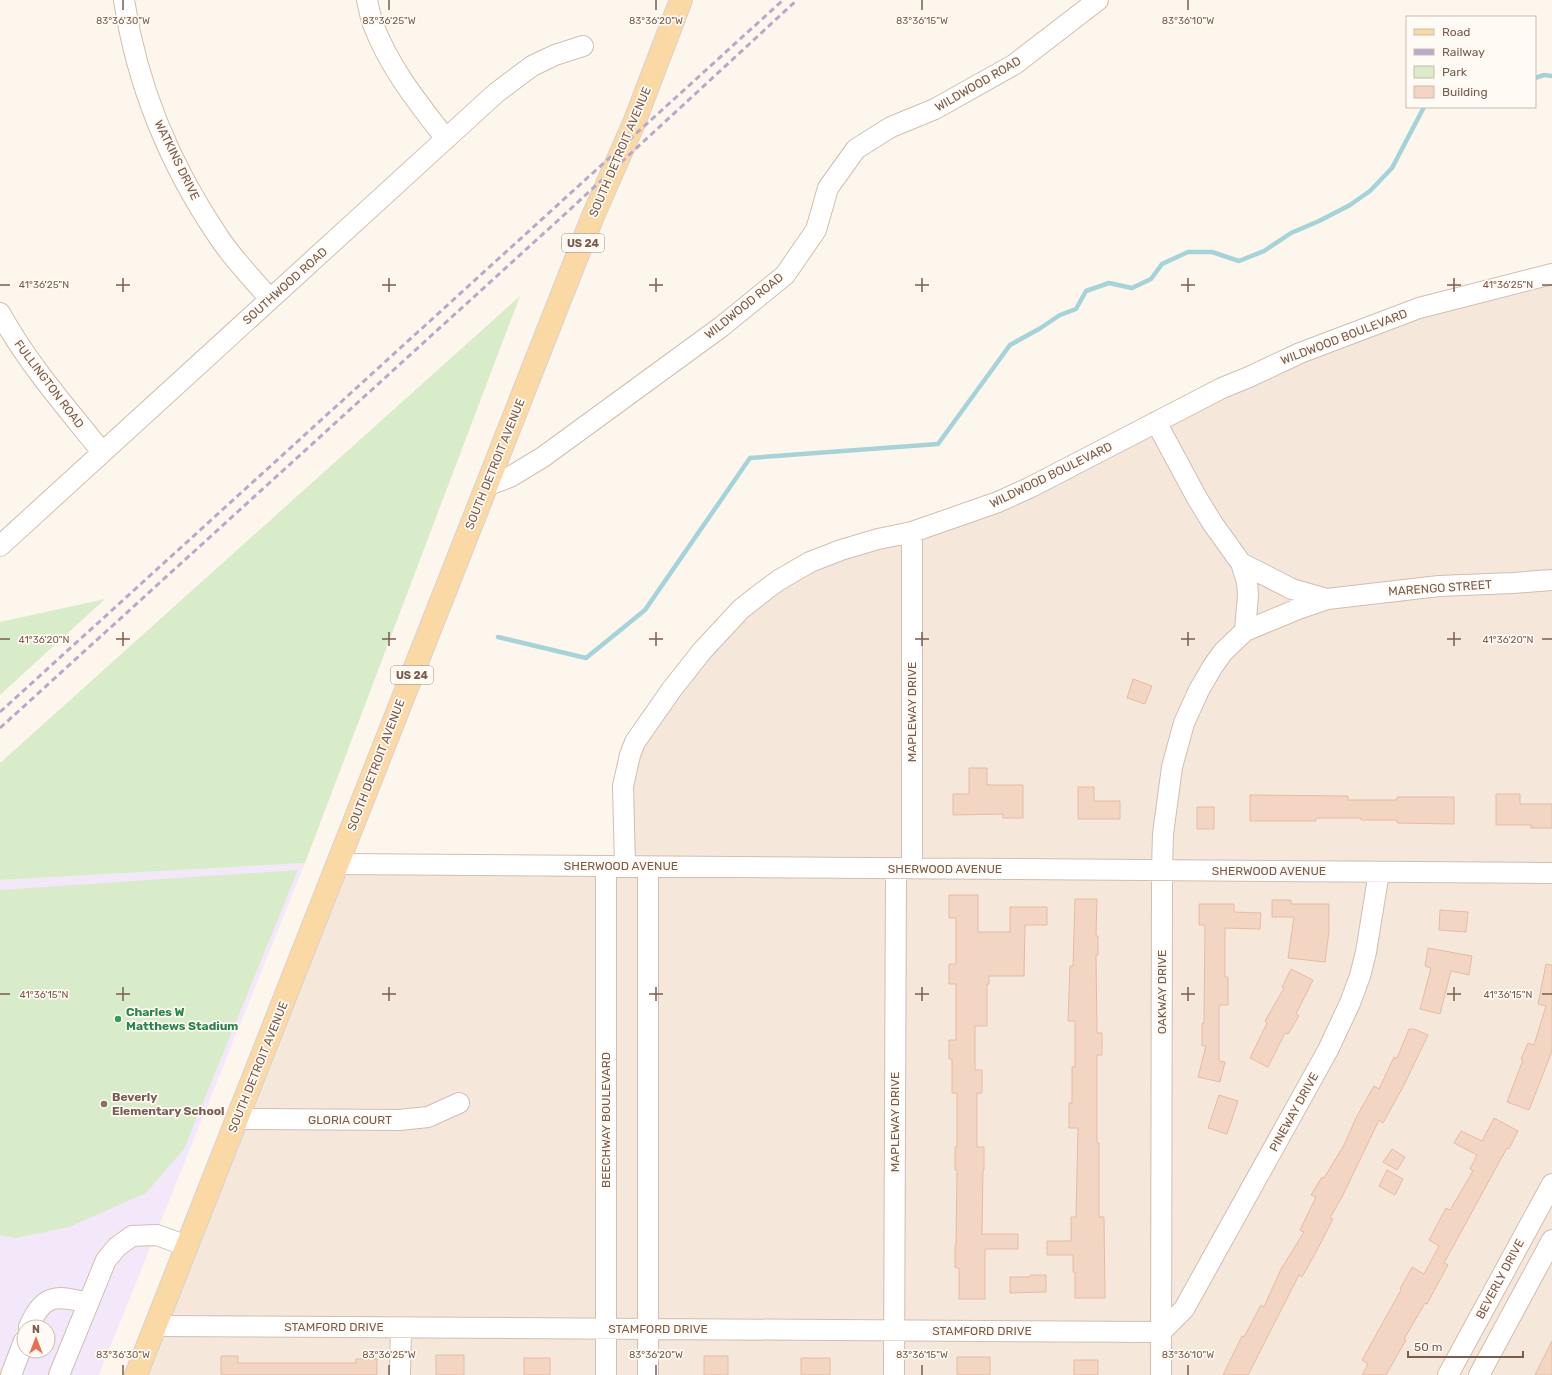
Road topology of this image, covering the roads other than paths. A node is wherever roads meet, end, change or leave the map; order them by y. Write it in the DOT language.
graph roads {
  1 [pos="124,0"];
  2 [pos="367,0"];
  3 [pos="681,0"];
  4 [pos="1098,0"];
  5 [pos="583,46"];
  6 [pos="446,138"];
  7 [pos="1552,274"];
  8 [pos="270,299"];
  9 [pos="0,313"];
  10 [pos="1156,422"];
  11 [pos="102,452"];
  12 [pos="486,486"];
  13 [pos="912,532"];
  14 [pos="0,546"];
  15 [pos="1241,563"];
  16 [pos="1552,580"];
  17 [pos="1327,599"];
  18 [pos="1245,631"];
  19 [pos="338,864"];
  20 [pos="616,866"];
  21 [pos="648,867"];
  22 [pos="904,868"];
  23 [pos="1162,870"];
  24 [pos="1379,872"];
  25 [pos="1552,873"];
  26 [pos="459,1103"];
  27 [pos="237,1119"];
  28 [pos="1552,1184"];
  29 [pos="1552,1240"];
  30 [pos="187,1246"];
  31 [pos="88,1303"];
  32 [pos="32,1319"];
  33 [pos="155,1326"];
  34 [pos="401,1328"];
  35 [pos="648,1329"];
  36 [pos="606,1330"];
  37 [pos="894,1330"];
  38 [pos="1161,1332"];
  39 [pos="17,1359"];
  40 [pos="10,1375"];
  41 [pos="59,1375"];
  42 [pos="136,1375"];
  43 [pos="400,1375"];
  44 [pos="606,1375"];
  45 [pos="648,1375"];
  46 [pos="894,1375"];
  47 [pos="1161,1375"];
  48 [pos="1448,1375"];
  49 [pos="1479,1375"];
  1 -- 8 [label="street, WATKINS DRIVE"];
  2 -- 6 [label="street"];
  3 -- 12 [label="main road, SOUTH DETROIT AVENUE / US 24"];
  4 -- 12 [label="street, WILDWOOD ROAD"];
  5 -- 6 [label="street, SOUTHWOOD ROAD"];
  6 -- 8 [label="street, SOUTHWOOD ROAD"];
  7 -- 10 [label="street, WILDWOOD BOULEVARD"];
  8 -- 11 [label="street, SOUTHWOOD ROAD"];
  9 -- 11 [label="street, FULLINGTON ROAD"];
  10 -- 13 [label="street, WILDWOOD BOULEVARD"];
  10 -- 15 [label="street, MARENGO STREET"];
  11 -- 14 [label="street, SOUTHWOOD ROAD"];
  12 -- 19 [label="main road, SOUTH DETROIT AVENUE / US 24"];
  13 -- 20 [label="street, WILDWOOD BOULEVARD"];
  13 -- 22 [label="street, MAPLEWAY DRIVE"];
  15 -- 17 [label="street, MARENGO STREET"];
  15 -- 18 [label="street, MARENGO STREET"];
  16 -- 17 [label="street, MARENGO STREET"];
  17 -- 18 [label="street, MARENGO STREET"];
  18 -- 23 [label="street, OAKWAY DRIVE"];
  19 -- 20 [label="street, SHERWOOD AVENUE"];
  19 -- 27 [label="main road, SOUTH DETROIT AVENUE / US 24"];
  20 -- 21 [label="street, SHERWOOD AVENUE"];
  20 -- 36 [label="street, BEECHWAY BOULEVARD"];
  21 -- 22 [label="street, SHERWOOD AVENUE"];
  21 -- 35 [label="street"];
  22 -- 23 [label="street, SHERWOOD AVENUE"];
  22 -- 37 [label="street, MAPLEWAY DRIVE"];
  23 -- 24 [label="street, SHERWOOD AVENUE"];
  23 -- 38 [label="street, OAKWAY DRIVE"];
  24 -- 25 [label="street, SHERWOOD AVENUE"];
  24 -- 38 [label="street, PINEWAY DRIVE"];
  26 -- 27 [label="street, GLORIA COURT"];
  27 -- 30 [label="main road, SOUTH DETROIT AVENUE / US 24"];
  28 -- 48 [label="street, BEVERLY DRIVE"];
  29 -- 49 [label="street"];
  30 -- 31 [label="street"];
  30 -- 33 [label="main road, SOUTH DETROIT AVENUE / US 24"];
  31 -- 32 [label="street"];
  31 -- 41 [label="street"];
  33 -- 34 [label="street, STAMFORD DRIVE"];
  33 -- 42 [label="main road, SOUTH DETROIT AVENUE / US 24"];
  34 -- 36 [label="street, STAMFORD DRIVE"];
  34 -- 43 [label="street"];
  35 -- 36 [label="street, STAMFORD DRIVE"];
  35 -- 37 [label="street, STAMFORD DRIVE"];
  35 -- 45 [label="street"];
  36 -- 44 [label="street, BEECHWAY BOULEVARD"];
  37 -- 38 [label="street, STAMFORD DRIVE"];
  37 -- 46 [label="street, MAPLEWAY DRIVE"];
  38 -- 47 [label="street, OAKWAY DRIVE"];
  39 -- 40 [label="street"];
}
